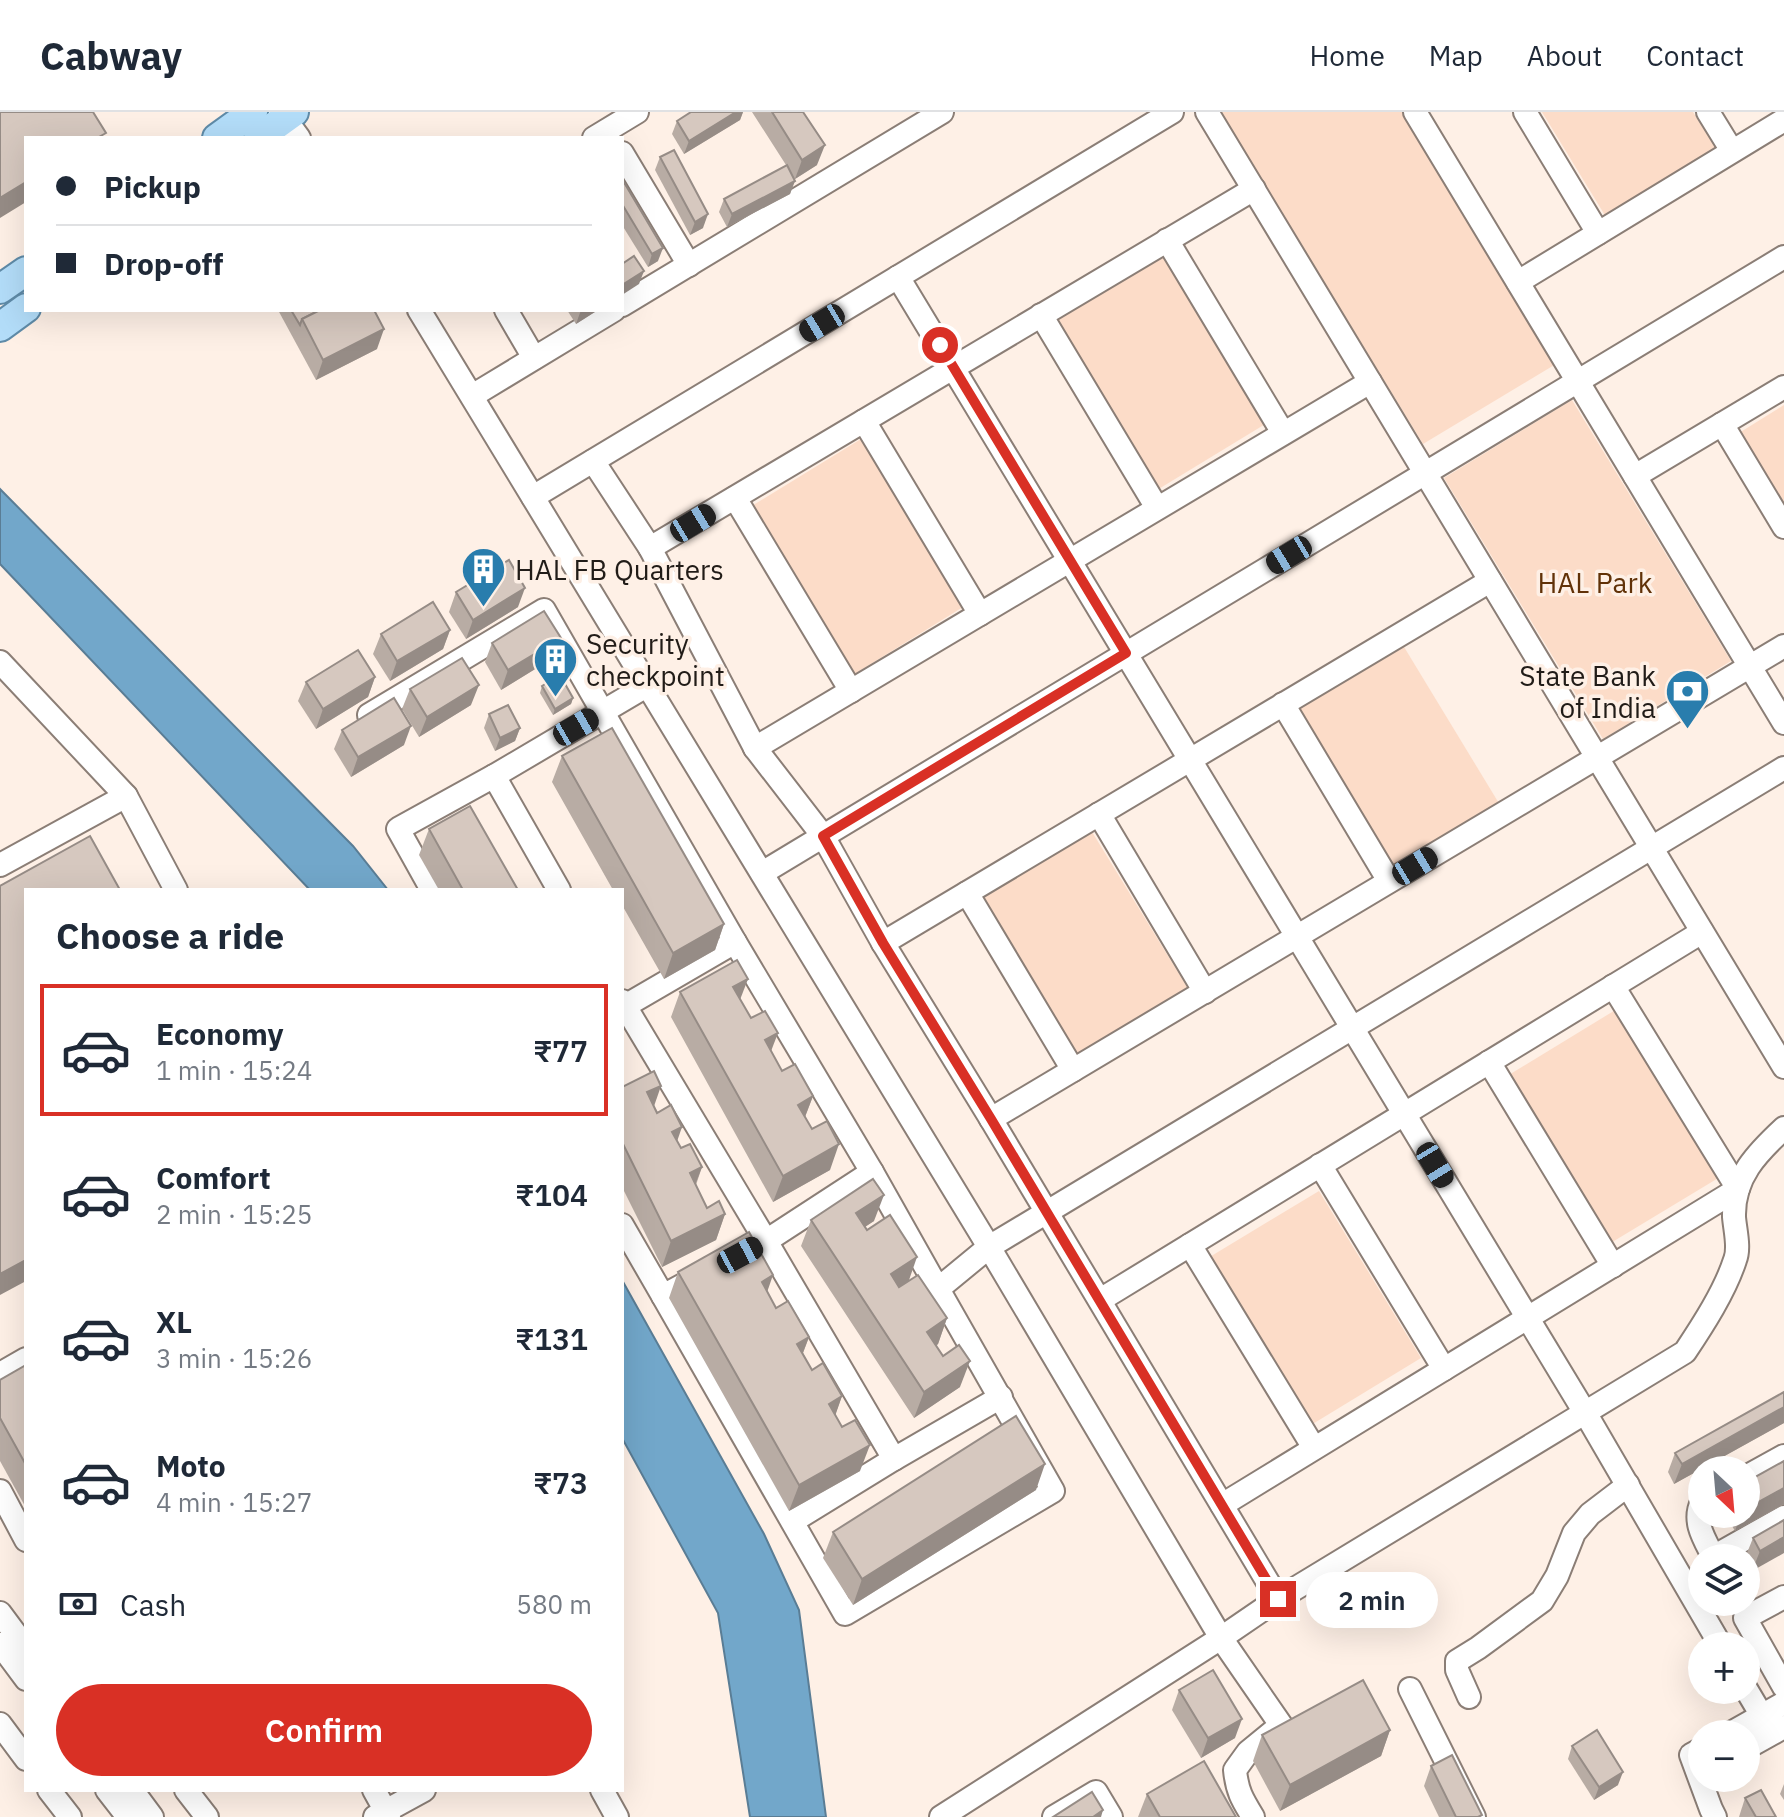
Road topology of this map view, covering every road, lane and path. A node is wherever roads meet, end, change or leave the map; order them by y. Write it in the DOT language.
graph roads {
  1 [pos="253,112"];
  2 [pos="637,112"];
  3 [pos="942,112"];
  4 [pos="1172,112"];
  5 [pos="1207,112"];
  6 [pos="1415,112"];
  7 [pos="1525,112"];
  8 [pos="1708,112"];
  9 [pos="289,120"];
  10 [pos="1784,120"];
  11 [pos="605,135"];
  12 [pos="220,136"];
  13 [pos="261,136"];
  14 [pos="1732,151"];
  15 [pos="624,156"];
  16 [pos="1254,189"];
  17 [pos="1598,233"];
  18 [pos="1167,240"];
  19 [pos="1784,257"];
  20 [pos="689,265"];
  21 [pos="24,272"];
  22 [pos="898,277"];
  23 [pos="1518,282"];
  24 [pos="0,289"];
  25 [pos="624,304"];
  26 [pos="24,309"];
  27 [pos="420,312"];
  28 [pos="507,312"];
  29 [pos="611,312"];
  30 [pos="1041,315"];
  31 [pos="0,327"];
  32 [pos="534,358"];
  33 [pos="953,368"];
  34 [pos="1578,381"];
  35 [pos="1370,382"];
  36 [pos="1784,387"];
  37 [pos="472,396"];
  38 [pos="864,421"];
  39 [pos="1722,424"];
  40 [pos="1283,433"];
  41 [pos="593,461"];
  42 [pos="1425,473"];
  43 [pos="1635,476"];
  44 [pos="533,497"];
  45 [pos="735,498"];
  46 [pos="1157,508"];
  47 [pos="1784,527"];
  48 [pos="650,548"];
  49 [pos="1070,560"];
  50 [pos="1490,581"];
  51 [pos="980,614"];
  52 [pos="1784,646"];
  53 [pos="1126,653"];
  54 [pos="0,662"];
  55 [pos="1750,666"];
  56 [pos="648,685"];
  57 [pos="851,691"];
  58 [pos="1283,704"];
  59 [pos="604,711"];
  60 [pos="356,723"];
  61 [pos="1784,723"];
  62 [pos="755,748"];
  63 [pos="1597,757"];
  64 [pos="1190,760"];
  65 [pos="1784,768"];
  66 [pos="494,776"];
  67 [pos="126,796"];
  68 [pos="1099,814"];
  69 [pos="823,836"];
  70 [pos="1652,848"];
  71 [pos="0,865"];
  72 [pos="762,873"];
  73 [pos="1389,881"];
  74 [pos="175,888"];
  75 [pos="431,888"];
  76 [pos="558,888"];
  77 [pos="967,893"];
  78 [pos="1702,932"];
  79 [pos="1297,937"];
  80 [pos="735,942"];
  81 [pos="883,943"];
  82 [pos="1613,986"];
  83 [pos="1205,992"];
  84 [pos="624,1003"];
  85 [pos="624,1006"];
  86 [pos="1352,1028"];
  87 [pos="1489,1062"];
  88 [pos="1784,1067"];
  89 [pos="1073,1070"];
  90 [pos="1404,1114"];
  91 [pos="991,1119"];
  92 [pos="1784,1128"];
  93 [pos="1320,1165"];
  94 [pos="872,1172"];
  95 [pos="1738,1189"];
  96 [pos="1047,1212"];
  97 [pos="624,1228"];
  98 [pos="766,1241"];
  99 [pos="1190,1245"];
  100 [pos="989,1247"];
  101 [pos="1613,1266"];
  102 [pos="938,1289"];
  103 [pos="663,1296"];
  104 [pos="1100,1300"];
  105 [pos="1527,1318"];
  106 [pos="24,1360"];
  107 [pos="1444,1369"];
  108 [pos="0,1374"];
  109 [pos="1001,1397"];
  110 [pos="1585,1413"];
  111 [pos="1314,1448"];
  112 [pos="1784,1456"];
  113 [pos="894,1459"];
  114 [pos="1760,1469"];
  115 [pos="1628,1485"];
  116 [pos="0,1491"];
  117 [pos="1222,1505"];
  118 [pos="1784,1517"];
  119 [pos="793,1521"];
  120 [pos="24,1536"];
  121 [pos="1737,1544"];
  122 [pos="1784,1597"];
  123 [pos="1278,1599"];
  124 [pos="1760,1604"];
  125 [pos="0,1613"];
  126 [pos="1744,1616"];
  127 [pos="1713,1632"];
  128 [pos="1221,1638"];
  129 [pos="0,1644"];
  130 [pos="24,1645"];
  131 [pos="24,1676"];
  132 [pos="1784,1687"];
  133 [pos="1410,1689"];
  134 [pos="1469,1697"];
  135 [pos="1784,1703"];
  136 [pos="1755,1704"];
  137 [pos="1762,1716"];
  138 [pos="1755,1720"];
  139 [pos="1,1727"];
  140 [pos="1784,1727"];
  141 [pos="1760,1740"];
  142 [pos="24,1756"];
  143 [pos="51,1792"];
  144 [pos="109,1792"];
  145 [pos="133,1792"];
  146 [pos="188,1792"];
  147 [pos="375,1792"];
  148 [pos="421,1792"];
  149 [pos="603,1792"];
  150 [pos="1707,1792"];
  151 [pos="384,1815"];
  152 [pos="70,1817"];
  153 [pos="128,1817"];
  154 [pos="152,1817"];
  155 [pos="207,1817"];
  156 [pos="617,1817"];
  157 [pos="941,1817"];
  158 [pos="1054,1817"];
  159 [pos="1111,1817"];
  160 [pos="1253,1817"];
  161 [pos="1474,1817"];
  162 [pos="1715,1817"];
  1 -- 12 [label="main road"];
  2 -- 11 [label="street"];
  3 -- 20 [label="street"];
  4 -- 22 [label="street"];
  5 -- 16 [label="street"];
  6 -- 23 [label="street"];
  7 -- 17 [label="street"];
  8 -- 14 [label="street"];
  9 -- 13 [label="main road"];
  10 -- 14 [label="street"];
  14 -- 17 [label="street"];
  15 -- 20 [label="street"];
  16 -- 18 [label="street"];
  16 -- 35 [label="street"];
  17 -- 23 [label="street"];
  18 -- 30 [label="street"];
  18 -- 40 [label="street"];
  19 -- 34 [label="street"];
  20 -- 25 [label="street"];
  21 -- 24 [label="main road"];
  22 -- 33 [label="street"];
  22 -- 41 [label="street"];
  23 -- 34 [label="street"];
  26 -- 31 [label="main road"];
  27 -- 37 [label="street"];
  28 -- 32 [label="street"];
  29 -- 32 [label="street"];
  30 -- 33 [label="street"];
  30 -- 46 [label="street"];
  32 -- 37 [label="street"];
  33 -- 38 [label="street"];
  33 -- 49 [label="street"];
  34 -- 42 [label="street"];
  34 -- 43 [label="street"];
  35 -- 40 [label="street"];
  35 -- 42 [label="street"];
  36 -- 39 [label="street"];
  37 -- 44 [label="street"];
  38 -- 45 [label="street"];
  38 -- 51 [label="street"];
  39 -- 43 [label="street"];
  39 -- 47 [label="street"];
  40 -- 46 [label="street"];
  41 -- 44 [label="street"];
  41 -- 48 [label="street"];
  42 -- 50 [label="street"];
  42 -- 53 [label="street"];
  43 -- 55 [label="street"];
  44 -- 56 [label="street"];
  45 -- 48 [label="street"];
  45 -- 57 [label="street"];
  46 -- 49 [label="street"];
  48 -- 62 [label="street"];
  49 -- 51 [label="street"];
  49 -- 53 [label="street"];
  50 -- 58 [label="street"];
  50 -- 63 [label="street"];
  51 -- 57 [label="street"];
  52 -- 55 [label="street"];
  53 -- 64 [label="street"];
  53 -- 69 [label="street"];
  54 -- 67 [label="street"];
  55 -- 61 [label="street"];
  55 -- 63 [label="street"];
  56 -- 59 [label="street"];
  56 -- 72 [label="street"];
  57 -- 62 [label="street"];
  58 -- 64 [label="street"];
  58 -- 73 [label="street"];
  59 -- 60 [label="street"];
  59 -- 66 [label="street"];
  59 -- 80 [label="street"];
  62 -- 69 [label="street"];
  63 -- 70 [label="street"];
  63 -- 73 [label="street"];
  64 -- 68 [label="street"];
  64 -- 79 [label="street"];
  65 -- 70 [label="street"];
  66 -- 75 [label="street"];
  66 -- 76 [label="street"];
  67 -- 71 [label="street"];
  67 -- 74 [label="street"];
  68 -- 77 [label="street"];
  68 -- 83 [label="street"];
  69 -- 72 [label="street"];
  69 -- 81 [label="street"];
  70 -- 78 [label="street"];
  70 -- 86 [label="street"];
  72 -- 100 [label="street"];
  73 -- 79 [label="street"];
  77 -- 81 [label="street"];
  77 -- 89 [label="street"];
  78 -- 82 [label="street"];
  78 -- 88 [label="street"];
  79 -- 83 [label="street"];
  79 -- 86 [label="street"];
  80 -- 84 [label="street"];
  80 -- 94 [label="street"];
  81 -- 91 [label="street"];
  82 -- 87 [label="street"];
  82 -- 95 [label="street"];
  83 -- 89 [label="street"];
  85 -- 98 [label="street"];
  86 -- 90 [label="street"];
  86 -- 96 [label="street"];
  87 -- 90 [label="street"];
  87 -- 101 [label="street"];
  89 -- 91 [label="street"];
  90 -- 93 [label="street"];
  90 -- 105 [label="street"];
  91 -- 96 [label="street"];
  92 -- 95 [label="street"];
  93 -- 99 [label="street"];
  93 -- 107 [label="street"];
  94 -- 98 [label="street"];
  94 -- 102 [label="street"];
  95 -- 101 [label="street"];
  95 -- 110 [label="street"];
  96 -- 100 [label="street"];
  96 -- 104 [label="street"];
  97 -- 103 [label="street"];
  98 -- 103 [label="street"];
  98 -- 113 [label="street"];
  99 -- 104 [label="street"];
  99 -- 111 [label="street"];
  100 -- 102 [label="street"];
  100 -- 128 [label="street"];
  101 -- 105 [label="street"];
  102 -- 109 [label="street"];
  103 -- 119 [label="street"];
  104 -- 117 [label="street"];
  105 -- 107 [label="street"];
  105 -- 110 [label="street"];
  106 -- 108 [label="street"];
  107 -- 111 [label="street"];
  109 -- 113 [label="street"];
  109 -- 119 [label="street"];
  110 -- 115 [label="street"];
  110 -- 123 [label="street"];
  111 -- 117 [label="street"];
  112 -- 114 [label="street"];
  113 -- 119 [label="street"];
  115 -- 127 [label="street"];
  115 -- 134 [label="street"];
  116 -- 120 [label="street"];
  117 -- 123 [label="street"];
  118 -- 121 [label="street"];
  122 -- 124 [label="street"];
  123 -- 128 [label="street"];
  125 -- 130 [label="street"];
  126 -- 132 [label="street"];
  128 -- 157 [label="street"];
  128 -- 160 [label="street"];
  129 -- 131 [label="street"];
  133 -- 161 [label="street"];
  135 -- 137 [label="street"];
  136 -- 137 [label="street"];
  137 -- 138 [label="street"];
  139 -- 142 [label="street"];
  140 -- 141 [label="street"];
  143 -- 152 [label="street"];
  144 -- 153 [label="street"];
  145 -- 154 [label="street"];
  146 -- 155 [label="street"];
  147 -- 151 [label="street"];
  148 -- 151 [label="street"];
  149 -- 156 [label="street"];
  150 -- 162 [label="street"];
  158 -- 159 [label="street"];
}
